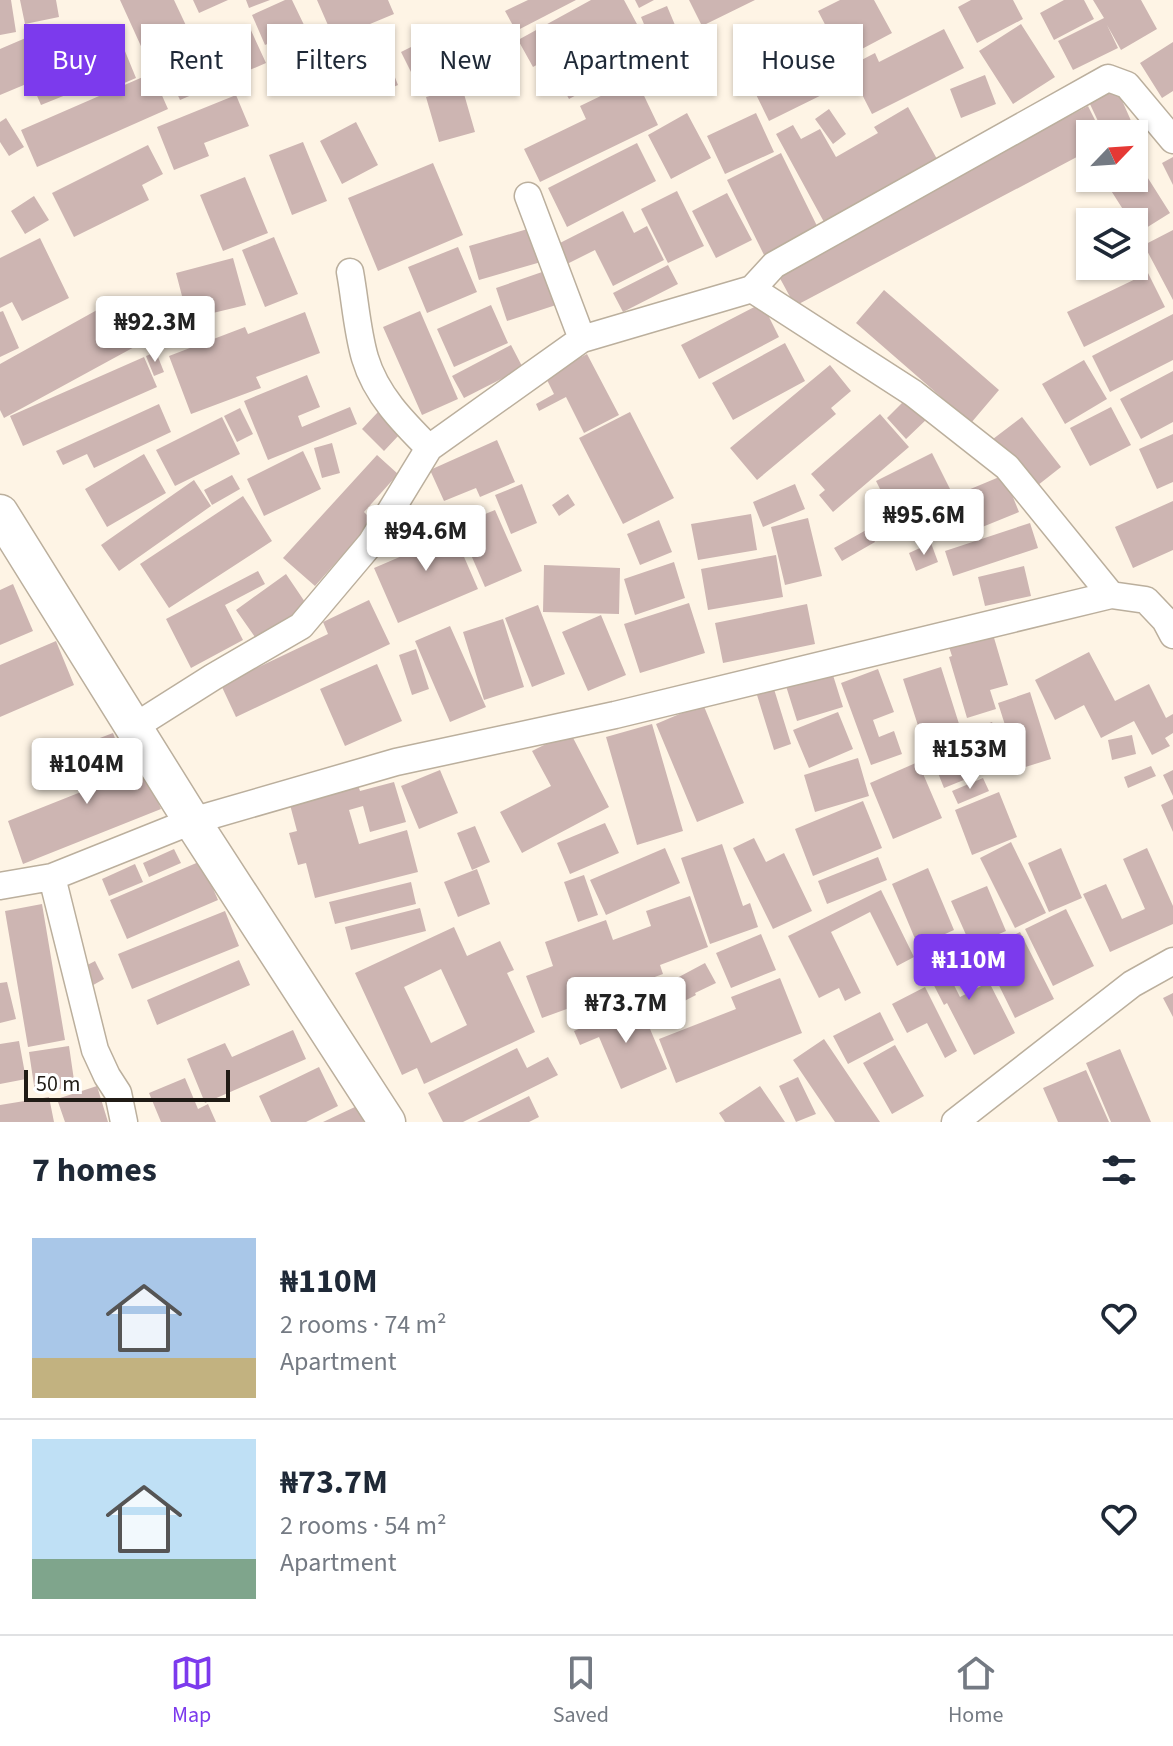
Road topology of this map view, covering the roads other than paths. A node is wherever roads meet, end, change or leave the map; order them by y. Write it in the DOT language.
graph roads {
  1 [pos="1173,140"];
  2 [pos="528,196"];
  3 [pos="350,272"];
  4 [pos="752,289"];
  5 [pos="582,339"];
  6 [pos="429,448"];
  7 [pos="0,513"];
  8 [pos="1111,595"];
  9 [pos="1173,635"];
  10 [pos="134,727"];
  11 [pos="192,821"];
  12 [pos="52,877"];
  13 [pos="0,886"];
  14 [pos="1173,961"];
  15 [pos="124,1122"];
  16 [pos="387,1122"];
  17 [pos="955,1122"];
  1 -- 4 [label="street"];
  2 -- 5 [label="street"];
  3 -- 6 [label="street"];
  4 -- 5 [label="street"];
  4 -- 8 [label="street"];
  5 -- 6 [label="street"];
  6 -- 10 [label="street"];
  7 -- 10 [label="street"];
  8 -- 9 [label="street"];
  8 -- 11 [label="street"];
  10 -- 11 [label="street"];
  11 -- 12 [label="street"];
  11 -- 16 [label="street"];
  12 -- 13 [label="street"];
  12 -- 15 [label="street"];
  14 -- 17 [label="street"];
}
